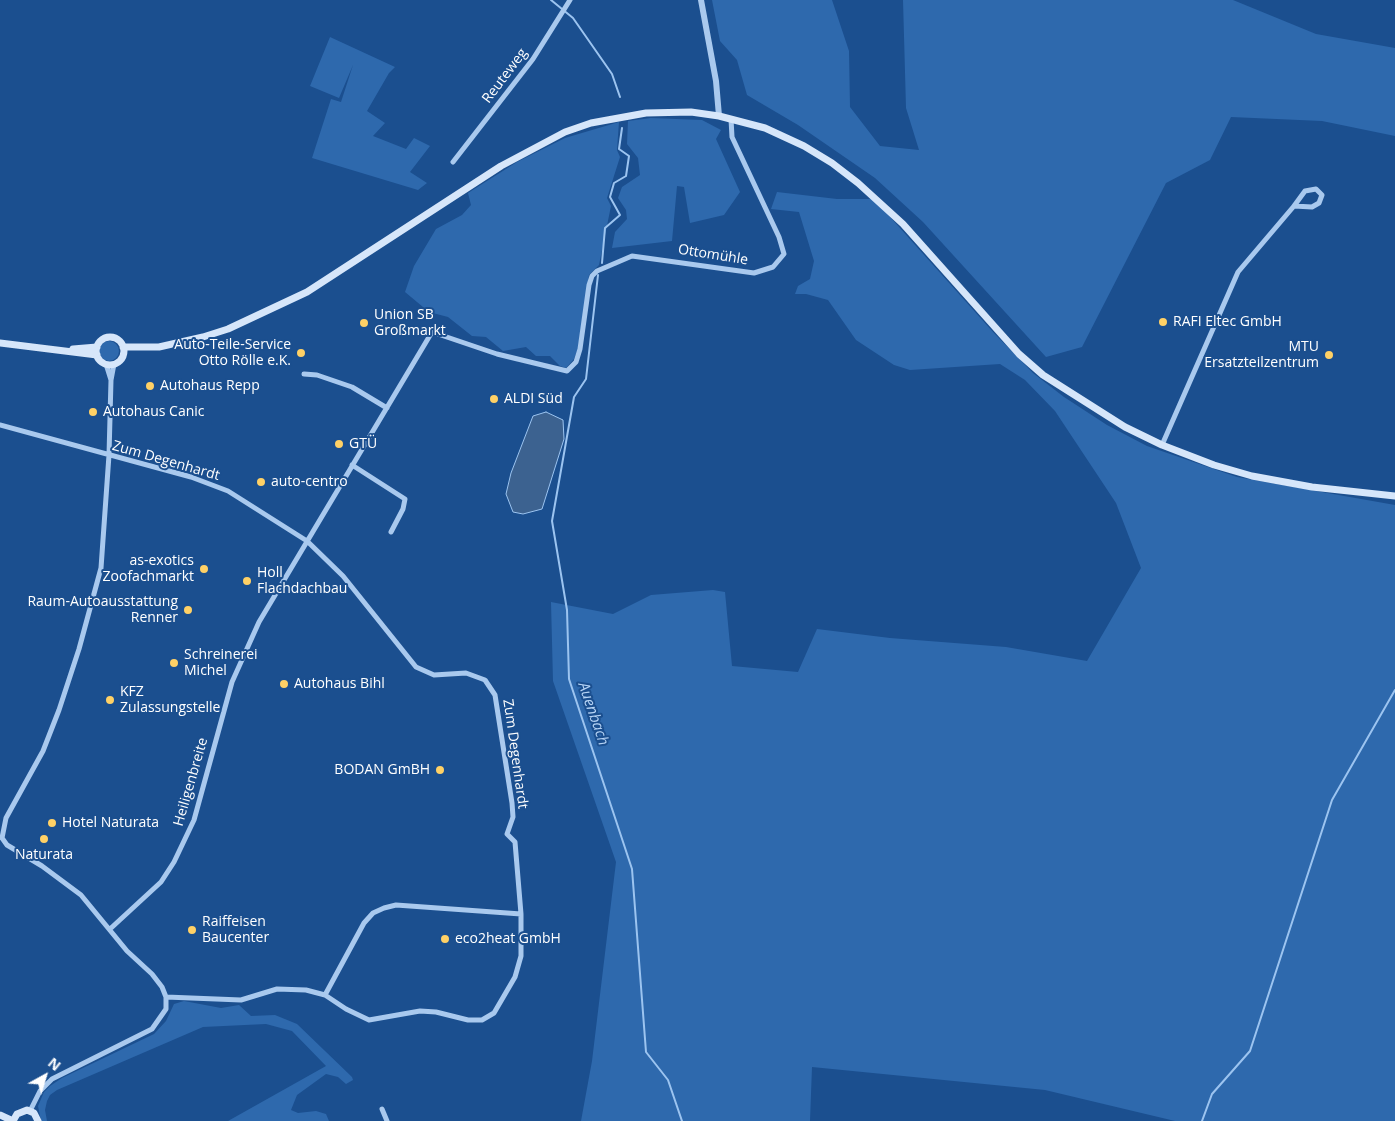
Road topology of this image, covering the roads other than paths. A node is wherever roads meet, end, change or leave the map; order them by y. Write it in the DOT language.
graph roads {
  1 [pos="700,0"];
  2 [pos="569,3"];
  3 [pos="719,116"];
  4 [pos="731,119"];
  5 [pos="453,162"];
  6 [pos="1294,206"];
  7 [pos="0,343"];
  8 [pos="97,346"];
  9 [pos="123,350"];
  10 [pos="60,351"];
  11 [pos="497,354"];
  12 [pos="97,355"];
  13 [pos="106,364"];
  14 [pos="114,364"];
  15 [pos="304,374"];
  16 [pos="111,380"];
  17 [pos="387,408"];
  18 [pos="0,426"];
  19 [pos="1162,445"];
  20 [pos="109,455"];
  21 [pos="352,465"];
  22 [pos="1395,496"];
  23 [pos="391,532"];
  24 [pos="307,541"];
  25 [pos="1,839"];
  26 [pos="522,914"];
  27 [pos="110,929"];
  28 [pos="325,995"];
  29 [pos="166,997"];
  30 [pos="382,1109"];
  31 [pos="30,1111"];
  32 [pos="0,1115"];
  33 [pos="13,1121"];
  34 [pos="38,1121"];
  35 [pos="387,1121"];
  1 -- 3 [label="street"];
  2 -- 5 [label="street, Reuteweg"];
  3 -- 4 [label="main road"];
  3 -- 9 [label="main road"];
  4 -- 11 [label="street, Ottomühle"];
  4 -- 19 [label="main road"];
  6 -- 6 [label="street"];
  6 -- 19 [label="street"];
  7 -- 10 [label="main road"];
  8 -- 9 [label="main road"];
  8 -- 10 [label="main road"];
  8 -- 12 [label="main road"];
  9 -- 14 [label="main road"];
  10 -- 12 [label="main road"];
  11 -- 17 [label="street, Heiligenbreite"];
  12 -- 13 [label="main road"];
  13 -- 14 [label="main road"];
  13 -- 16 [label="street"];
  14 -- 16 [label="street"];
  15 -- 17 [label="street"];
  16 -- 20 [label="street"];
  17 -- 21 [label="street, Heiligenbreite"];
  18 -- 20 [label="street, Zum Degenhardt"];
  19 -- 22 [label="main road"];
  20 -- 24 [label="street, Zum Degenhardt"];
  20 -- 25 [label="street"];
  21 -- 23 [label="street"];
  21 -- 24 [label="street, Heiligenbreite"];
  24 -- 26 [label="street, Zum Degenhardt"];
  24 -- 27 [label="street, Heiligenbreite"];
  25 -- 27 [label="street"];
  26 -- 28 [label="street"];
  26 -- 28 [label="street"];
  27 -- 29 [label="street"];
  28 -- 29 [label="street"];
  29 -- 31 [label="street"];
  30 -- 35 [label="street"];
  31 -- 33 [label="main road"];
  31 -- 34 [label="main road"];
  32 -- 33 [label="main road"];
}
